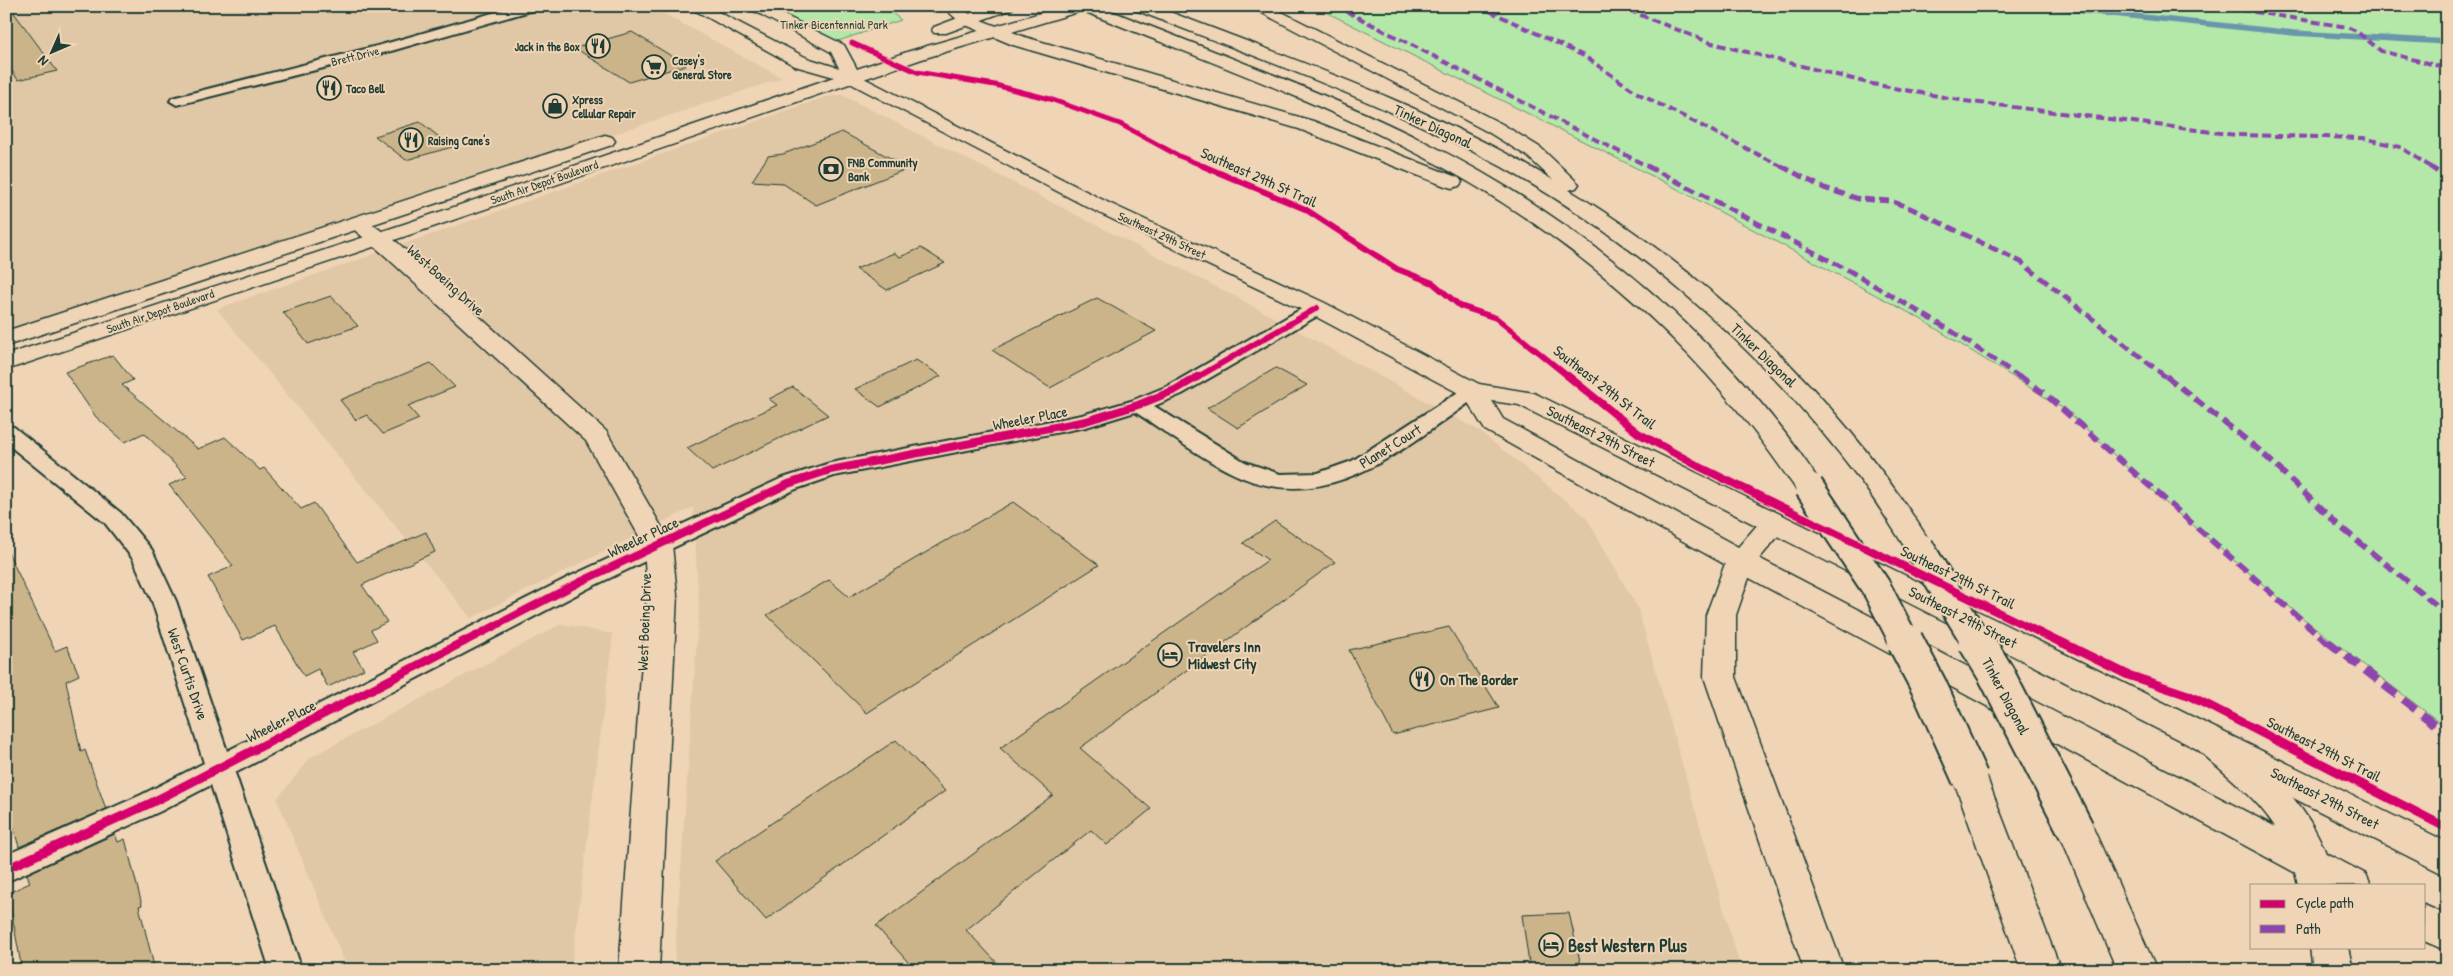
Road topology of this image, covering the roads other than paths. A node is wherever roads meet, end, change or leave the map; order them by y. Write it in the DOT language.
graph roads {
  1 [pos="532,6"];
  2 [pos="695,6"];
  3 [pos="754,6"];
  4 [pos="950,6"];
  5 [pos="1006,6"];
  6 [pos="1083,6"];
  7 [pos="1258,7"];
  8 [pos="1147,9"];
  9 [pos="967,20"];
  10 [pos="996,32"];
  11 [pos="921,36"];
  12 [pos="897,44"];
  13 [pos="821,69"];
  14 [pos="849,69"];
  15 [pos="754,92"];
  16 [pos="177,101"];
  17 [pos="621,136"];
  18 [pos="1543,221"];
  19 [pos="368,230"];
  20 [pos="1628,238"];
  21 [pos="1317,308"];
  22 [pos="6,339"];
  23 [pos="6,363"];
  24 [pos="1473,391"];
  25 [pos="1138,405"];
  26 [pos="6,432"];
  27 [pos="1775,523"];
  28 [pos="658,545"];
  29 [pos="1741,561"];
  30 [pos="2208,739"];
  31 [pos="220,768"];
  32 [pos="2447,860"];
  33 [pos="6,869"];
  34 [pos="2315,874"];
  35 [pos="2350,884"];
  36 [pos="2426,923"];
  37 [pos="2447,934"];
  38 [pos="2329,948"];
  39 [pos="286,970"];
  40 [pos="639,970"];
  41 [pos="1824,970"];
  42 [pos="2041,970"];
  43 [pos="2137,970"];
  44 [pos="2333,970"];
  1 -- 16 [label="street, Brett Drive"];
  2 -- 13 [label="main road, Southeast 29th Street"];
  3 -- 14 [label="main road, Southeast 29th Street"];
  4 -- 9 [label="main road"];
  5 -- 9 [label="main road"];
  6 -- 10 [label="main road, South Air Depot Boulevard"];
  6 -- 18 [label="main road, Tinker Diagonal"];
  7 -- 20 [label="main road"];
  8 -- 20 [label="main road, Tinker Diagonal"];
  9 -- 10 [label="main road"];
  9 -- 11 [label="main road"];
  10 -- 14 [label="main road, South Air Depot Boulevard"];
  10 -- 18 [label="main road"];
  12 -- 14 [label="main road, South Air Depot Boulevard"];
  13 -- 14 [label="main road, Southeast 29th Street"];
  13 -- 15 [label="main road"];
  14 -- 19 [label="main road, South Air Depot Boulevard"];
  14 -- 21 [label="main road, Southeast 29th Street"];
  17 -- 19 [label="main road, South Air Depot Boulevard"];
  18 -- 42 [label="main road, Tinker Diagonal, bridge"];
  19 -- 22 [label="main road, South Air Depot Boulevard"];
  19 -- 23 [label="main road, South Air Depot Boulevard"];
  19 -- 28 [label="main road, West Boeing Drive"];
  20 -- 43 [label="main road, Tinker Diagonal, bridge"];
  21 -- 24 [label="main road, Southeast 29th Street"];
  21 -- 25 [label="street, Wheeler Place"];
  24 -- 25 [label="street, Planet Court"];
  24 -- 27 [label="main road, Southeast 29th Street"];
  24 -- 29 [label="main road, Southeast 29th Street"];
  25 -- 28 [label="street, Wheeler Place"];
  26 -- 31 [label="street, West Curtis Drive"];
  27 -- 29 [label="main road"];
  27 -- 30 [label="main road, Southeast 29th Street"];
  28 -- 31 [label="street, Wheeler Place"];
  28 -- 40 [label="main road, West Boeing Drive"];
  29 -- 34 [label="main road, Southeast 29th Street"];
  29 -- 41 [label="main road"];
  30 -- 32 [label="main road, Southeast 29th Street"];
  30 -- 34 [label="main road"];
  31 -- 33 [label="street, Wheeler Place"];
  31 -- 39 [label="street, West Curtis Drive"];
  34 -- 35 [label="main road, Southeast 29th Street"];
  36 -- 37 [label="main road"];
  38 -- 44 [label="main road"];
}
